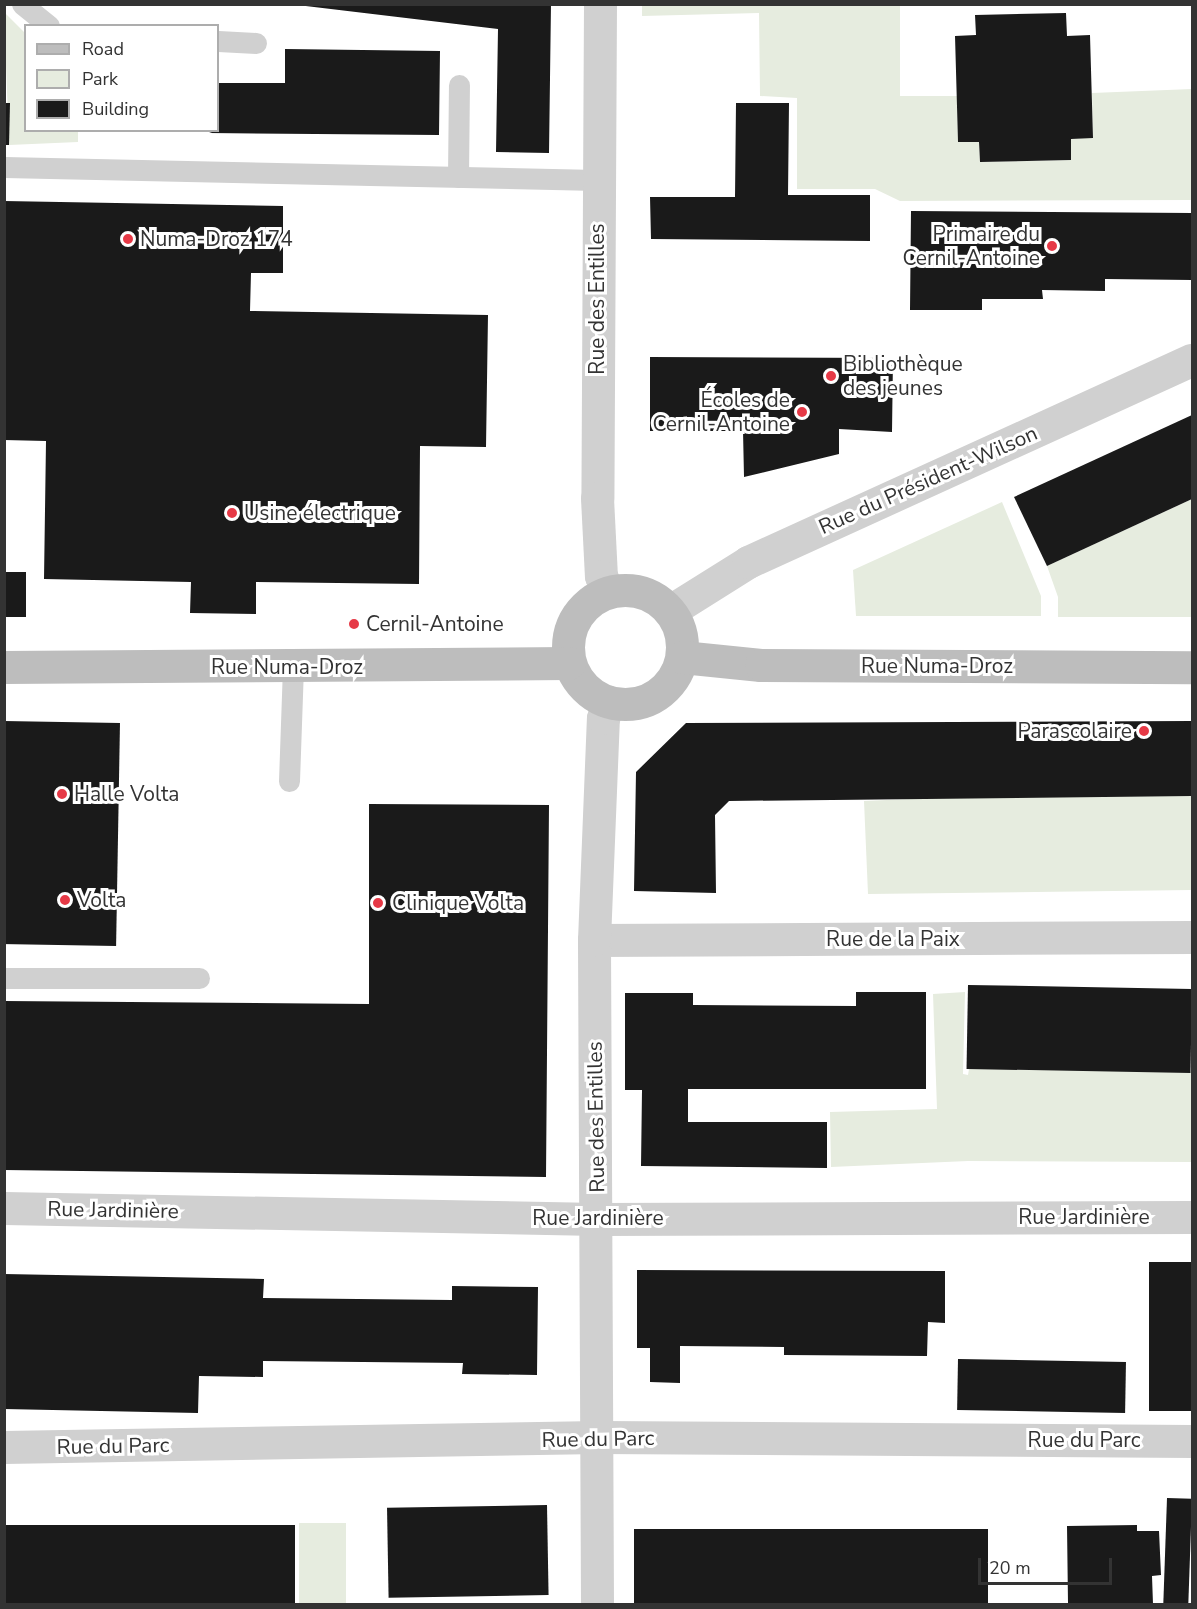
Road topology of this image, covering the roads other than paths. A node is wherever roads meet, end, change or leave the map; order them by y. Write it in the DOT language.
graph roads {
  1 [pos="22,4"];
  2 [pos="600,4"];
  3 [pos="47,24"];
  4 [pos="219,41"];
  5 [pos="256,43"];
  6 [pos="459,85"];
  7 [pos="4,167"];
  8 [pos="458,177"];
  9 [pos="597,180"];
  10 [pos="1192,360"];
  11 [pos="608,592"];
  12 [pos="670,612"];
  13 [pos="681,657"];
  14 [pos="569,663"];
  15 [pos="4,667"];
  16 [pos="293,667"];
  17 [pos="1192,667"];
  18 [pos="609,702"];
  19 [pos="289,781"];
  20 [pos="1192,937"];
  21 [pos="594,940"];
  22 [pos="4,978"];
  23 [pos="199,978"];
  24 [pos="4,1208"];
  25 [pos="1192,1217"];
  26 [pos="598,1219"];
  27 [pos="599,1437"];
  28 [pos="1192,1441"];
  29 [pos="4,1447"];
  30 [pos="597,1605"];
  1 -- 3 [label="lane"];
  2 -- 9 [label="street, Rue des Entilles"];
  4 -- 5 [label="lane"];
  6 -- 8 [label="lane"];
  7 -- 8 [label="lane"];
  8 -- 9 [label="lane"];
  9 -- 11 [label="street, Rue des Entilles"];
  10 -- 12 [label="street, Rue du Président-Wilson"];
  11 -- 12 [label="main road"];
  11 -- 14 [label="main road"];
  12 -- 13 [label="main road"];
  13 -- 17 [label="main road, Rue Numa-Droz"];
  13 -- 18 [label="main road"];
  14 -- 16 [label="main road, Rue Numa-Droz"];
  14 -- 18 [label="main road"];
  15 -- 16 [label="main road, Rue Numa-Droz"];
  16 -- 19 [label="lane"];
  18 -- 21 [label="street, Rue des Entilles"];
  20 -- 21 [label="street, Rue de la Paix"];
  21 -- 26 [label="street, Rue des Entilles"];
  22 -- 23 [label="lane"];
  24 -- 26 [label="street, Rue Jardinière"];
  25 -- 26 [label="street, Rue Jardinière"];
  26 -- 27 [label="street, Rue des Entilles"];
  27 -- 28 [label="street, Rue du Parc"];
  27 -- 29 [label="street, Rue du Parc"];
  27 -- 30 [label="street, Rue des Entilles"];
}
